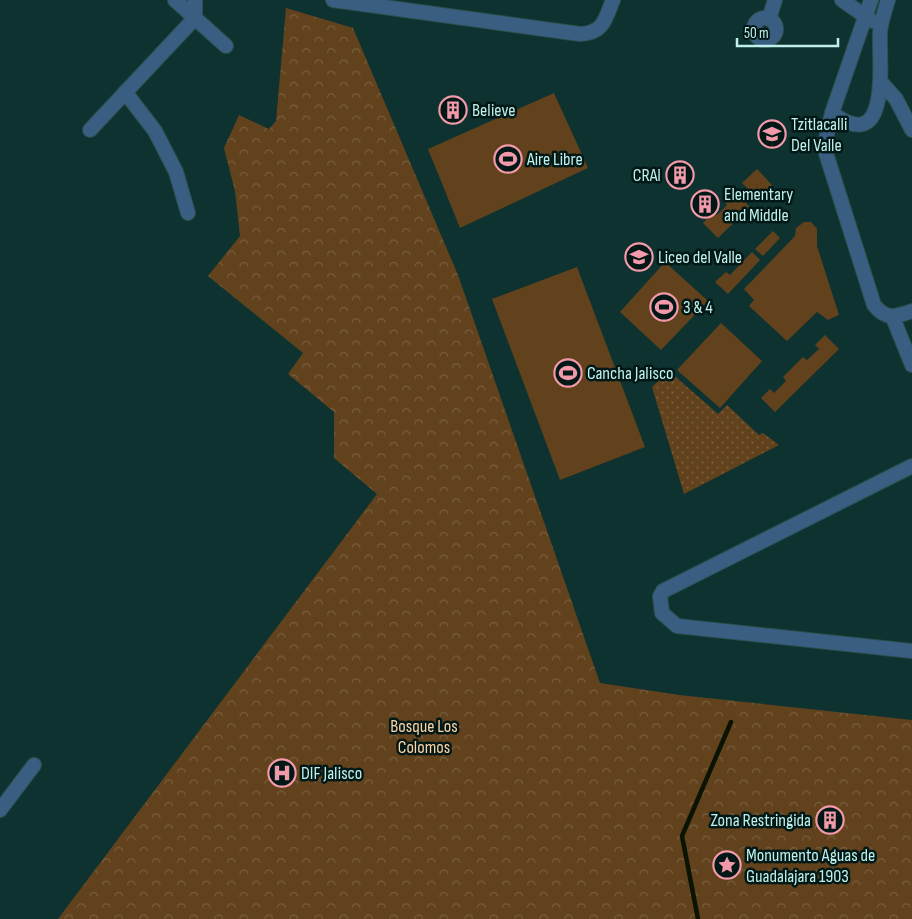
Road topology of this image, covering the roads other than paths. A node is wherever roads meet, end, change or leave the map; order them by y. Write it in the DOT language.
graph roads {
  1 [pos="175,0"];
  2 [pos="195,0"];
  3 [pos="333,0"];
  4 [pos="613,0"];
  5 [pos="775,0"];
  6 [pos="842,0"];
  7 [pos="854,0"];
  8 [pos="888,0"];
  9 [pos="868,10"];
  10 [pos="196,18"];
  11 [pos="769,19"];
  12 [pos="882,22"];
  13 [pos="226,46"];
  14 [pos="881,82"];
  15 [pos="125,92"];
  16 [pos="832,113"];
  17 [pos="90,130"];
  18 [pos="912,130"];
  19 [pos="188,213"];
  20 [pos="912,311"];
  21 [pos="894,318"];
  22 [pos="912,365"];
  23 [pos="912,466"];
  24 [pos="912,651"];
  25 [pos="34,765"];
  26 [pos="0,810"];
  1 -- 10 [label="street"];
  2 -- 10 [label="street"];
  3 -- 4 [label="street"];
  5 -- 11 [label="street"];
  6 -- 9 [label="street"];
  7 -- 9 [label="street"];
  8 -- 12 [label="street"];
  9 -- 12 [label="street"];
  9 -- 16 [label="street"];
  10 -- 13 [label="street"];
  10 -- 15 [label="street"];
  12 -- 14 [label="street"];
  14 -- 16 [label="street"];
  14 -- 18 [label="street"];
  15 -- 17 [label="street"];
  15 -- 19 [label="street"];
  16 -- 21 [label="street"];
  20 -- 21 [label="street"];
  21 -- 22 [label="street"];
  23 -- 24 [label="street"];
  25 -- 26 [label="street"];
}
